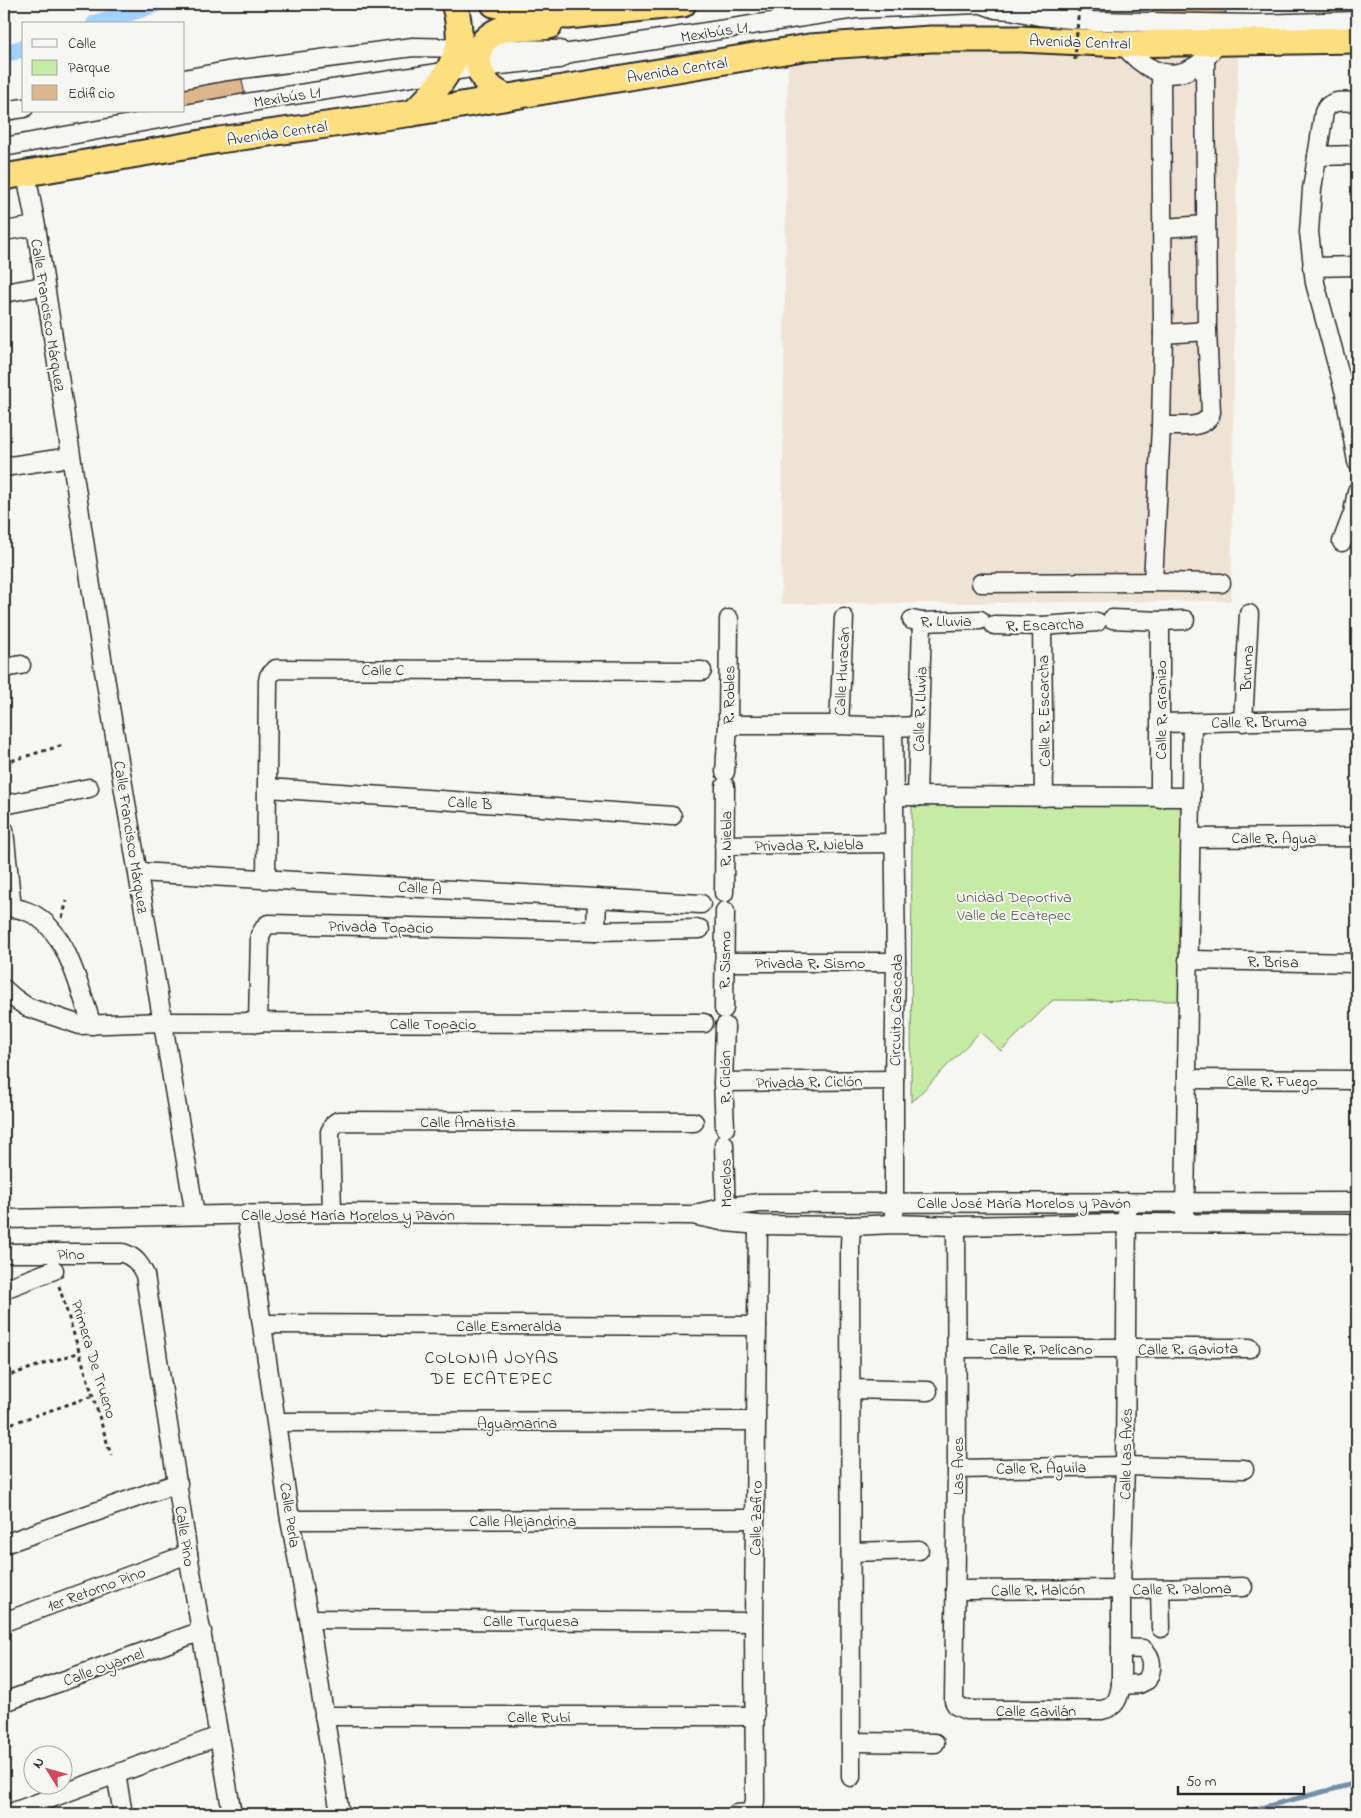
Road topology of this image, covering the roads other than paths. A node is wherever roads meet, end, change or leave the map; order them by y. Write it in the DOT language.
graph roads {
  1 [pos="454,4"];
  2 [pos="494,4"];
  3 [pos="683,4"];
  4 [pos="978,4"];
  5 [pos="982,4"];
  6 [pos="568,16"];
  7 [pos="1357,21"];
  8 [pos="1357,40"];
  9 [pos="1123,44"];
  10 [pos="1210,52"];
  11 [pos="473,54"];
  12 [pos="447,72"];
  13 [pos="1162,74"];
  14 [pos="185,79"];
  15 [pos="506,97"];
  16 [pos="1357,102"];
  17 [pos="22,108"];
  18 [pos="4,111"];
  19 [pos="413,113"];
  20 [pos="4,147"];
  21 [pos="1357,155"];
  22 [pos="1317,156"];
  23 [pos="15,175"];
  24 [pos="1206,224"];
  25 [pos="36,226"];
  26 [pos="1163,228"];
  27 [pos="4,232"];
  28 [pos="1357,266"];
  29 [pos="1312,267"];
  30 [pos="44,286"];
  31 [pos="4,293"];
  32 [pos="1207,331"];
  33 [pos="1163,334"];
  34 [pos="1161,426"];
  35 [pos="71,457"];
  36 [pos="1357,462"];
  37 [pos="4,467"];
  38 [pos="1357,491"];
  39 [pos="1342,542"];
  40 [pos="981,582"];
  41 [pos="1153,582"];
  42 [pos="1222,583"];
  43 [pos="1248,614"];
  44 [pos="844,618"];
  45 [pos="729,619"];
  46 [pos="1185,620"];
  47 [pos="917,621"];
  48 [pos="1160,621"];
  49 [pos="987,623"];
  50 [pos="1042,626"];
  51 [pos="702,671"];
  52 [pos="1357,719"];
  53 [pos="1192,722"];
  54 [pos="1244,722"];
  55 [pos="1161,723"];
  56 [pos="728,725"];
  57 [pos="839,725"];
  58 [pos="918,726"];
  59 [pos="893,727"];
  60 [pos="725,779"];
  61 [pos="88,788"];
  62 [pos="268,788"];
  63 [pos="893,796"];
  64 [pos="916,797"];
  65 [pos="1044,797"];
  66 [pos="1191,797"];
  67 [pos="1160,798"];
  68 [pos="4,805"];
  69 [pos="672,816"];
  70 [pos="4,830"];
  71 [pos="1357,837"];
  72 [pos="1190,838"];
  73 [pos="894,843"];
  74 [pos="724,844"];
  75 [pos="138,872"];
  76 [pos="266,878"];
  77 [pos="724,892"];
  78 [pos="597,898"];
  79 [pos="702,904"];
  80 [pos="8,907"];
  81 [pos="725,911"];
  82 [pos="700,929"];
  83 [pos="596,931"];
  84 [pos="1188,960"];
  85 [pos="724,962"];
  86 [pos="896,962"];
  87 [pos="1357,963"];
  88 [pos="4,989"];
  89 [pos="724,1018"];
  90 [pos="162,1022"];
  91 [pos="258,1023"];
  92 [pos="704,1023"];
  93 [pos="92,1025"];
  94 [pos="1188,1079"];
  95 [pos="894,1080"];
  96 [pos="1357,1080"];
  97 [pos="723,1082"];
  98 [pos="694,1122"];
  99 [pos="724,1136"];
  100 [pos="894,1202"];
  101 [pos="1127,1202"];
  102 [pos="1185,1202"];
  103 [pos="1357,1202"];
  104 [pos="332,1213"];
  105 [pos="246,1214"];
  106 [pos="726,1214"];
  107 [pos="195,1215"];
  108 [pos="4,1219"];
  109 [pos="1127,1223"];
  110 [pos="1184,1223"];
  111 [pos="894,1224"];
  112 [pos="1357,1224"];
  113 [pos="758,1225"];
  114 [pos="851,1226"];
  115 [pos="956,1226"];
  116 [pos="4,1253"];
  117 [pos="136,1260"];
  118 [pos="54,1270"];
  119 [pos="4,1289"];
  120 [pos="262,1324"];
  121 [pos="757,1326"];
  122 [pos="957,1348"];
  123 [pos="1250,1348"];
  124 [pos="1126,1349"];
  125 [pos="851,1389"];
  126 [pos="928,1390"];
  127 [pos="756,1421"];
  128 [pos="277,1422"];
  129 [pos="1125,1466"];
  130 [pos="957,1469"];
  131 [pos="1244,1469"];
  132 [pos="178,1483"];
  133 [pos="755,1519"];
  134 [pos="290,1520"];
  135 [pos="4,1544"];
  136 [pos="919,1550"];
  137 [pos="851,1552"];
  138 [pos="188,1554"];
  139 [pos="1243,1587"];
  140 [pos="1121,1588"];
  141 [pos="955,1590"];
  142 [pos="1160,1590"];
  143 [pos="309,1619"];
  144 [pos="4,1622"];
  145 [pos="754,1622"];
  146 [pos="1161,1628"];
  147 [pos="202,1631"];
  148 [pos="1122,1648"];
  149 [pos="1121,1685"];
  150 [pos="4,1702"];
  151 [pos="1114,1705"];
  152 [pos="957,1706"];
  153 [pos="324,1716"];
  154 [pos="755,1716"];
  155 [pos="219,1736"];
  156 [pos="851,1742"];
  157 [pos="935,1743"];
  158 [pos="116,1774"];
  159 [pos="851,1777"];
  160 [pos="744,1812"];
  161 [pos="8,1814"];
  162 [pos="123,1814"];
  163 [pos="232,1814"];
  164 [pos="340,1814"];
  1 -- 11 [label="highway"];
  2 -- 6 [label="highway"];
  3 -- 6 [label="highway"];
  4 -- 11 [label="street, Mexibús L1"];
  5 -- 7 [label="street"];
  6 -- 11 [label="highway"];
  8 -- 10 [label="highway, Avenida Central"];
  9 -- 10 [label="highway, Avenida Central"];
  9 -- 13 [label="street"];
  9 -- 15 [label="highway, Avenida Central"];
  10 -- 13 [label="street"];
  10 -- 24 [label="street"];
  11 -- 12 [label="highway"];
  11 -- 14 [label="street, Mexibús L1"];
  11 -- 15 [label="highway"];
  12 -- 19 [label="highway"];
  12 -- 20 [label="street, Mexibús L1"];
  13 -- 26 [label="street"];
  15 -- 19 [label="highway, Avenida Central"];
  16 -- 22 [label="street"];
  17 -- 18 [label="street"];
  19 -- 23 [label="highway, Avenida Central"];
  21 -- 22 [label="street"];
  22 -- 29 [label="street"];
  23 -- 25 [label="street, Calle Francisco Márquez"];
  24 -- 26 [label="street"];
  24 -- 32 [label="street"];
  25 -- 27 [label="street"];
  25 -- 30 [label="street, Calle Francisco Márquez"];
  26 -- 33 [label="street"];
  28 -- 29 [label="street"];
  29 -- 36 [label="street"];
  30 -- 31 [label="street"];
  30 -- 35 [label="street, Calle Francisco Márquez"];
  32 -- 33 [label="street"];
  32 -- 34 [label="street"];
  33 -- 34 [label="street"];
  34 -- 41 [label="street"];
  35 -- 37 [label="street"];
  35 -- 75 [label="street, Calle Francisco Márquez"];
  38 -- 39 [label="street"];
  40 -- 41 [label="street"];
  41 -- 42 [label="street"];
  43 -- 54 [label="street, Bruma"];
  44 -- 57 [label="street, Calle Huracán"];
  45 -- 56 [label="street, R. Robles"];
  46 -- 48 [label="street, R. Escarcha"];
  47 -- 49 [label="street, R. Lluvia"];
  47 -- 58 [label="street, Calle R. Lluvia"];
  48 -- 50 [label="street, R. Escarcha"];
  48 -- 55 [label="street, Calle R. Granizo"];
  49 -- 50 [label="street, R. Escarcha"];
  50 -- 65 [label="street, Calle R. Escarcha"];
  51 -- 62 [label="street, Calle C"];
  52 -- 54 [label="street, Calle R. Bruma"];
  53 -- 54 [label="street, Calle R. Bruma"];
  53 -- 55 [label="street, Calle R. Bruma"];
  53 -- 66 [label="street"];
  55 -- 67 [label="street, Calle R. Granizo"];
  56 -- 57 [label="street"];
  56 -- 60 [label="street, R. Robles"];
  57 -- 59 [label="street"];
  58 -- 59 [label="street"];
  58 -- 64 [label="street, Calle R. Lluvia"];
  59 -- 63 [label="street, Circuito Cascada"];
  60 -- 74 [label="street, R. Niebla"];
  61 -- 68 [label="street"];
  62 -- 69 [label="street, Calle B"];
  62 -- 76 [label="street, Calle C"];
  63 -- 64 [label="street"];
  63 -- 73 [label="street, Circuito Cascada"];
  64 -- 65 [label="street"];
  65 -- 67 [label="street"];
  66 -- 67 [label="street"];
  66 -- 72 [label="street"];
  70 -- 80 [label="street"];
  71 -- 72 [label="street, Calle R. Agua"];
  72 -- 84 [label="street"];
  73 -- 74 [label="street, Privada R. Niebla"];
  73 -- 86 [label="street, Circuito Cascada"];
  74 -- 77 [label="street, R. Niebla"];
  75 -- 76 [label="street, Calle A"];
  75 -- 90 [label="street, Calle Francisco Márquez"];
  76 -- 78 [label="street, Calle A"];
  78 -- 79 [label="street, Calle A"];
  78 -- 83 [label="street"];
  80 -- 93 [label="street"];
  81 -- 85 [label="street, R. Sismo"];
  82 -- 83 [label="street, Privada Topacio"];
  83 -- 91 [label="street, Privada Topacio"];
  84 -- 87 [label="street, R. Brisa"];
  84 -- 94 [label="street"];
  85 -- 86 [label="street, Privada R. Sismo"];
  85 -- 89 [label="street, R. Sismo"];
  86 -- 95 [label="street, Circuito Cascada"];
  88 -- 93 [label="street, Calle Topacio"];
  89 -- 97 [label="street, R. Ciclón"];
  90 -- 91 [label="street, Calle Topacio"];
  90 -- 93 [label="street, Calle Topacio"];
  90 -- 107 [label="street, Calle Francisco Márquez"];
  91 -- 92 [label="street, Calle Topacio"];
  94 -- 96 [label="street, Calle R. Fuego"];
  94 -- 102 [label="street"];
  95 -- 97 [label="street, Privada R. Ciclón"];
  95 -- 100 [label="street, Circuito Cascada"];
  97 -- 99 [label="street, R. Ciclón"];
  98 -- 104 [label="street, Calle Amatista"];
  99 -- 106 [label="street, Morelos"];
  100 -- 101 [label="street, Calle José María Morelos y Pavón"];
  100 -- 106 [label="street, Calle José María Morelos y Pavón"];
  100 -- 111 [label="street, Circuito Cascada"];
  101 -- 102 [label="street, Calle José María Morelos y Pavón"];
  101 -- 109 [label="street, Calle Las Avés"];
  102 -- 103 [label="street, Calle José María Morelos y Pavón"];
  102 -- 110 [label="street"];
  104 -- 105 [label="street, Calle José María Morelos y Pavón"];
  104 -- 106 [label="street, Calle José María Morelos y Pavón"];
  105 -- 107 [label="street, Calle José María Morelos y Pavón"];
  105 -- 120 [label="street, Calle Perla"];
  106 -- 113 [label="street, Calle José María Morelos y Pavón"];
  107 -- 108 [label="street, Calle José María Morelos y Pavón"];
  109 -- 110 [label="street, Calle José María Morelos y Pavón"];
  109 -- 115 [label="street, Calle José María Morelos y Pavón"];
  109 -- 124 [label="street, Calle Las Avés"];
  110 -- 112 [label="street, Calle José María Morelos y Pavón"];
  111 -- 114 [label="street, Calle José María Morelos y Pavón"];
  111 -- 115 [label="street, Calle José María Morelos y Pavón"];
  113 -- 114 [label="street, Calle José María Morelos y Pavón"];
  113 -- 121 [label="street, Calle Zafiro"];
  114 -- 125 [label="street"];
  115 -- 122 [label="street, Las Aves"];
  116 -- 117 [label="street, Pino"];
  117 -- 132 [label="street, Calle Pino"];
  118 -- 119 [label="street"];
  120 -- 121 [label="street, Calle Esmeralda"];
  120 -- 128 [label="street, Calle Perla"];
  121 -- 127 [label="street, Calle Zafiro"];
  122 -- 124 [label="street, Calle R. Pelícano"];
  122 -- 130 [label="street, Las Aves"];
  123 -- 124 [label="street, Calle R. Gaviota"];
  124 -- 129 [label="street, Calle Las Avés"];
  125 -- 126 [label="street"];
  125 -- 137 [label="street"];
  127 -- 128 [label="street, Aguamarina"];
  127 -- 133 [label="street, Calle Zafiro"];
  128 -- 134 [label="street, Calle Perla"];
  129 -- 130 [label="street, Calle R. Águila"];
  129 -- 131 [label="street, Calle R. Águila"];
  129 -- 140 [label="street, Calle Las Avés"];
  130 -- 141 [label="street, Las Aves"];
  132 -- 135 [label="street"];
  132 -- 138 [label="street, Calle Pino"];
  133 -- 134 [label="street, Calle Alejandrina"];
  133 -- 145 [label="street, Calle Zafiro"];
  134 -- 143 [label="street, Calle Perla"];
  136 -- 137 [label="street"];
  137 -- 156 [label="street"];
  138 -- 144 [label="street, 1er Retorno Pino"];
  138 -- 147 [label="street, Calle Pino"];
  139 -- 142 [label="street, Calle R. Paloma"];
  140 -- 141 [label="street, Calle R. Halcón"];
  140 -- 142 [label="street, Calle R. Paloma"];
  140 -- 148 [label="street, Calle Las Avés"];
  141 -- 152 [label="street, Las Aves"];
  142 -- 146 [label="street"];
  143 -- 145 [label="street, Calle Turquesa"];
  143 -- 153 [label="street, Calle Perla"];
  145 -- 154 [label="street, Calle Zafiro"];
  147 -- 150 [label="street, Calle Oyamel"];
  147 -- 155 [label="street, Calle Pino"];
  148 -- 149 [label="street, Calle Las Avés"];
  148 -- 149 [label="street"];
  149 -- 151 [label="street, Calle Las Avés"];
  151 -- 152 [label="street, Calle Gavilán"];
  153 -- 154 [label="street, Calle Rubí"];
  153 -- 164 [label="street, Calle Perla"];
  154 -- 160 [label="street, Calle Zafiro"];
  155 -- 158 [label="street"];
  155 -- 163 [label="street, Calle Pino"];
  156 -- 157 [label="street"];
  156 -- 159 [label="street"];
  158 -- 161 [label="street"];
  158 -- 162 [label="street"];
}
